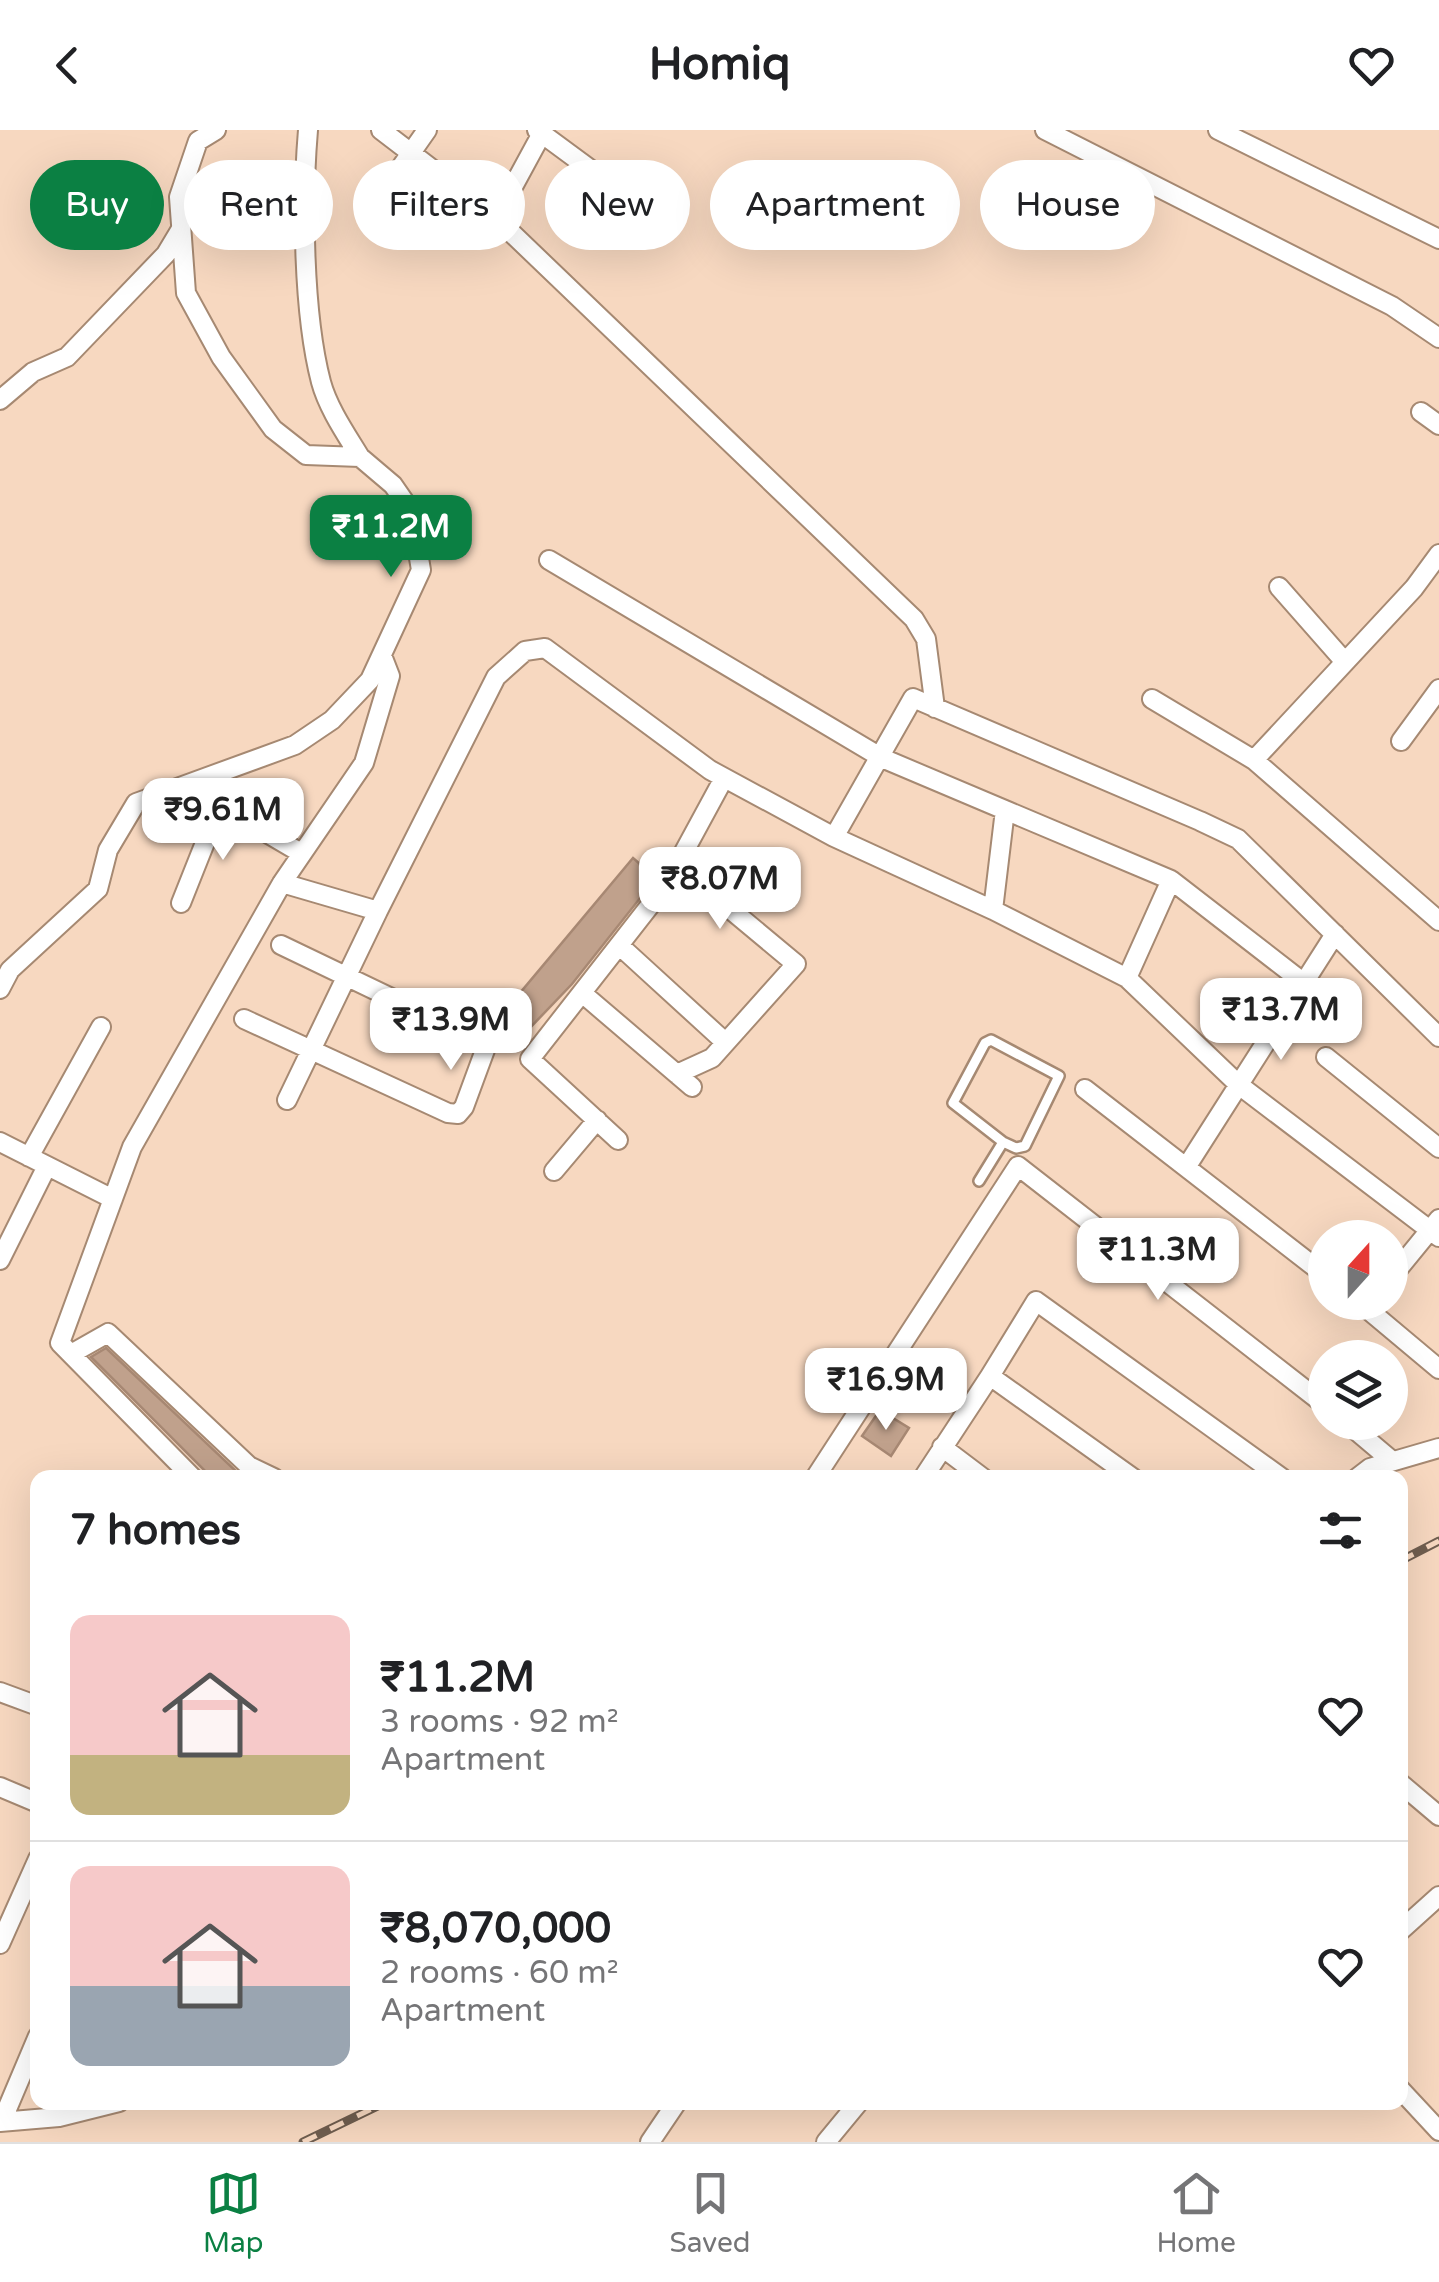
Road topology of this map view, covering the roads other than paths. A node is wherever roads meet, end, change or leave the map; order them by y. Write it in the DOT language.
graph roads {
  1 [pos="216,130"];
  2 [pos="308,130"];
  3 [pos="382,130"];
  4 [pos="427,130"];
  5 [pos="1045,130"];
  6 [pos="1218,130"];
  7 [pos="539,133"];
  8 [pos="412,152"];
  9 [pos="406,160"];
  10 [pos="422,160"];
  11 [pos="576,160"];
  12 [pos="525,161"];
  13 [pos="181,229"];
  14 [pos="1439,238"];
  15 [pos="525,246"];
  16 [pos="1439,338"];
  17 [pos="0,400"];
  18 [pos="1421,412"];
  19 [pos="1439,425"];
  20 [pos="360,457"];
  21 [pos="1439,554"];
  22 [pos="549,560"];
  23 [pos="1279,587"];
  24 [pos="382,658"];
  25 [pos="1345,662"];
  26 [pos="1439,689"];
  27 [pos="1152,700"];
  28 [pos="935,708"];
  29 [pos="1400,741"];
  30 [pos="882,758"];
  31 [pos="1254,760"];
  32 [pos="724,778"];
  33 [pos="187,786"];
  34 [pos="220,805"];
  35 [pos="1005,810"];
  36 [pos="834,836"];
  37 [pos="301,853"];
  38 [pos="676,864"];
  39 [pos="1171,880"];
  40 [pos="282,884"];
  41 [pos="181,902"];
  42 [pos="993,910"];
  43 [pos="378,911"];
  44 [pos="1439,920"];
  45 [pos="1336,934"];
  46 [pos="282,944"];
  47 [pos="620,946"];
  48 [pos="347,975"];
  49 [pos="1128,978"];
  50 [pos="1304,984"];
  51 [pos="0,988"];
  52 [pos="582,993"];
  53 [pos="244,1020"];
  54 [pos="101,1027"];
  55 [pos="1439,1037"];
  56 [pos="725,1042"];
  57 [pos="311,1050"];
  58 [pos="1326,1057"];
  59 [pos="677,1074"];
  60 [pos="1239,1085"];
  61 [pos="692,1086"];
  62 [pos="1085,1089"];
  63 [pos="286,1100"];
  64 [pos="597,1120"];
  65 [pos="618,1140"];
  66 [pos="0,1142"];
  67 [pos="1000,1146"];
  68 [pos="1439,1148"];
  69 [pos="29,1157"];
  70 [pos="47,1166"];
  71 [pos="1018,1166"];
  72 [pos="1187,1166"];
  73 [pos="554,1171"];
  74 [pos="979,1181"];
  75 [pos="113,1199"];
  76 [pos="1436,1229"];
  77 [pos="1408,1259"];
  78 [pos="0,1260"];
  79 [pos="1308,1262"];
  80 [pos="1383,1320"];
  81 [pos="71,1354"];
  82 [pos="1439,1369"];
  83 [pos="990,1376"];
  84 [pos="1308,1392"];
  85 [pos="1367,1440"];
  86 [pos="942,1447"];
  87 [pos="1439,1448"];
  88 [pos="1391,1460"];
  89 [pos="185,1470"];
  90 [pos="257,1470"];
  91 [pos="820,1470"];
  92 [pos="928,1470"];
  93 [pos="972,1470"];
  94 [pos="1122,1470"];
  95 [pos="1271,1470"];
  96 [pos="1373,1470"];
  97 [pos="0,1692"];
  98 [pos="30,1703"];
  99 [pos="0,1786"];
  100 [pos="1408,1791"];
  101 [pos="30,1799"];
  102 [pos="1439,1816"];
  103 [pos="30,1877"];
  104 [pos="1439,1896"];
  105 [pos="1408,1924"];
  106 [pos="0,1944"];
  107 [pos="30,2055"];
  108 [pos="1408,2097"];
  109 [pos="67,2110"];
  110 [pos="672,2110"];
  111 [pos="852,2110"];
  112 [pos="1,2122"];
  113 [pos="1439,2130"];
  114 [pos="650,2142"];
  115 [pos="826,2142"];
  1 -- 13 [label="street"];
  2 -- 20 [label="street"];
  3 -- 8 [label="street"];
  4 -- 8 [label="street"];
  5 -- 16 [label="street"];
  6 -- 14 [label="street"];
  7 -- 11 [label="street"];
  7 -- 12 [label="street"];
  8 -- 9 [label="street"];
  8 -- 10 [label="street"];
  13 -- 17 [label="street"];
  13 -- 20 [label="street"];
  15 -- 28 [label="street"];
  18 -- 19 [label="street"];
  20 -- 24 [label="street"];
  21 -- 25 [label="street"];
  22 -- 30 [label="street"];
  23 -- 25 [label="street"];
  24 -- 33 [label="street"];
  24 -- 37 [label="street"];
  25 -- 31 [label="street"];
  26 -- 29 [label="street"];
  27 -- 31 [label="street"];
  28 -- 30 [label="street"];
  28 -- 45 [label="street"];
  30 -- 35 [label="street"];
  30 -- 36 [label="street"];
  31 -- 44 [label="street"];
  32 -- 36 [label="street"];
  32 -- 38 [label="street"];
  32 -- 43 [label="street"];
  33 -- 34 [label="street"];
  33 -- 51 [label="street"];
  34 -- 37 [label="street"];
  34 -- 41 [label="street"];
  35 -- 39 [label="street"];
  35 -- 42 [label="street"];
  36 -- 42 [label="street"];
  37 -- 40 [label="street"];
  38 -- 47 [label="street"];
  38 -- 56 [label="street"];
  39 -- 49 [label="street"];
  39 -- 50 [label="street"];
  40 -- 43 [label="street"];
  40 -- 75 [label="street"];
  42 -- 49 [label="street"];
  43 -- 48 [label="street"];
  45 -- 50 [label="street"];
  45 -- 55 [label="street"];
  46 -- 48 [label="street"];
  47 -- 52 [label="street"];
  47 -- 56 [label="street"];
  48 -- 57 [label="street"];
  48 -- 57 [label="street"];
  49 -- 60 [label="street"];
  50 -- 60 [label="street"];
  52 -- 59 [label="street"];
  52 -- 64 [label="street"];
  53 -- 57 [label="street"];
  54 -- 69 [label="street"];
  56 -- 59 [label="street"];
  57 -- 63 [label="street"];
  58 -- 68 [label="street"];
  59 -- 61 [label="street"];
  60 -- 72 [label="street"];
  60 -- 76 [label="street"];
  62 -- 72 [label="street"];
  64 -- 65 [label="street"];
  64 -- 73 [label="street"];
  66 -- 69 [label="street"];
  67 -- 67 [label="lane"];
  67 -- 71 [label="lane"];
  67 -- 74 [label="lane"];
  69 -- 70 [label="street"];
  70 -- 75 [label="street"];
  70 -- 78 [label="street"];
  71 -- 84 [label="street"];
  71 -- 91 [label="street"];
  72 -- 79 [label="street"];
  75 -- 81 [label="street"];
  76 -- 77 [label="street"];
  80 -- 82 [label="street"];
  81 -- 89 [label="street"];
  81 -- 90 [label="street"];
  83 -- 86 [label="street"];
  83 -- 94 [label="street"];
  83 -- 95 [label="street"];
  85 -- 88 [label="street"];
  86 -- 92 [label="street"];
  86 -- 93 [label="street"];
  87 -- 88 [label="street"];
  88 -- 96 [label="street"];
  97 -- 98 [label="street"];
  99 -- 101 [label="street"];
  100 -- 102 [label="street"];
  103 -- 106 [label="street"];
  104 -- 105 [label="street"];
  107 -- 112 [label="street"];
  108 -- 113 [label="street"];
  109 -- 112 [label="street"];
  110 -- 114 [label="street"];
  111 -- 115 [label="street"];
}
